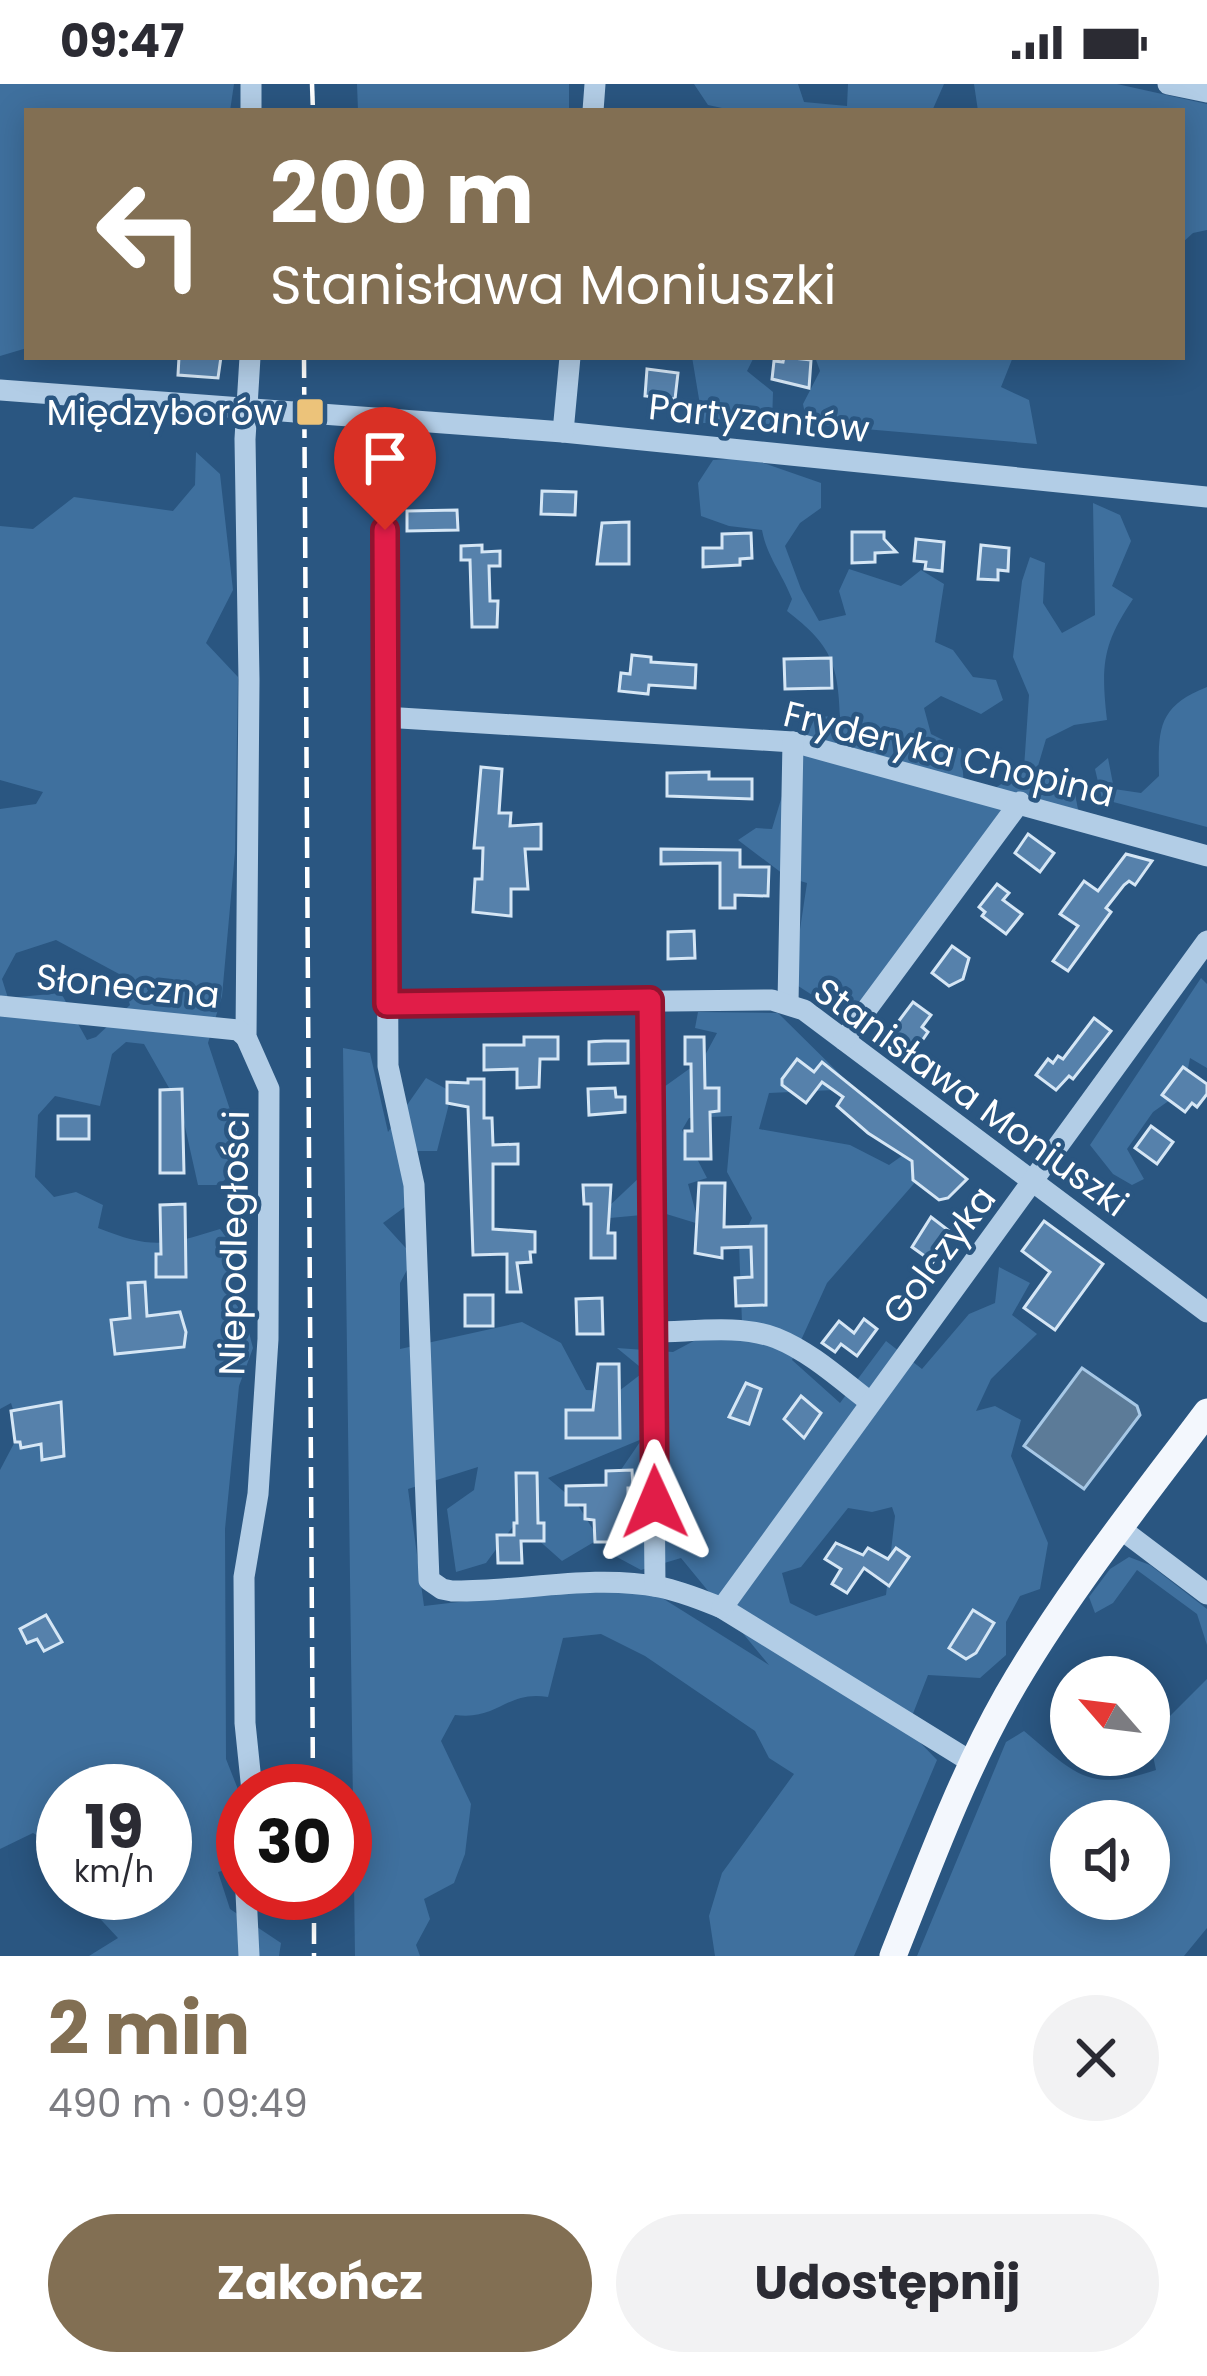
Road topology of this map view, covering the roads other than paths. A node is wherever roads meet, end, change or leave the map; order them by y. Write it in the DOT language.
graph roads {
  1 [pos="1168,84"];
  2 [pos="1207,92"];
  3 [pos="250,360"];
  4 [pos="570,360"];
  5 [pos="0,390"];
  6 [pos="246,411"];
  7 [pos="385,420"];
  8 [pos="563,432"];
  9 [pos="1207,497"];
  10 [pos="385,717"];
  11 [pos="793,742"];
  12 [pos="1020,802"];
  13 [pos="1207,856"];
  14 [pos="1207,941"];
  15 [pos="650,1000"];
  16 [pos="788,1003"];
  17 [pos="387,1004"];
  18 [pos="0,1006"];
  19 [pos="246,1037"];
  20 [pos="844,1040"];
  21 [pos="1034,1182"];
  22 [pos="1207,1312"];
  23 [pos="653,1332"];
  24 [pos="870,1402"];
  25 [pos="1207,1412"];
  26 [pos="1121,1528"];
  27 [pos="655,1586"];
  28 [pos="1207,1594"];
  29 [pos="722,1607"];
  30 [pos="973,1762"];
  31 [pos="249,1764"];
  32 [pos="247,1920"];
  33 [pos="249,1956"];
  34 [pos="892,1956"];
  1 -- 2 [label="street"];
  3 -- 6 [label="street, Niepodległości"];
  4 -- 8 [label="street"];
  5 -- 6 [label="street, Partyzantów"];
  6 -- 7 [label="street, Partyzantów"];
  6 -- 19 [label="street, Niepodległości"];
  7 -- 8 [label="street, Partyzantów"];
  7 -- 10 [label="street"];
  8 -- 9 [label="street, Partyzantów"];
  10 -- 11 [label="street, Fryderyka Chopina"];
  10 -- 17 [label="street"];
  11 -- 12 [label="street, Fryderyka Chopina"];
  11 -- 16 [label="street"];
  12 -- 13 [label="street, Fryderyka Chopina"];
  12 -- 20 [label="street"];
  14 -- 21 [label="street, Golczyka"];
  15 -- 16 [label="street, Stanisława Moniuszki"];
  15 -- 17 [label="street, Stanisława Moniuszki"];
  15 -- 23 [label="street"];
  16 -- 20 [label="street, Stanisława Moniuszki"];
  17 -- 27 [label="street"];
  18 -- 19 [label="street, Słoneczna"];
  19 -- 31 [label="street, Niepodległości"];
  20 -- 21 [label="street, Stanisława Moniuszki"];
  21 -- 22 [label="street, Stanisława Moniuszki"];
  21 -- 24 [label="street, Golczyka"];
  23 -- 24 [label="street"];
  23 -- 27 [label="street"];
  24 -- 29 [label="street, Golczyka"];
  25 -- 26 [label="main road"];
  26 -- 28 [label="street"];
  26 -- 30 [label="main road"];
  27 -- 29 [label="street"];
  29 -- 30 [label="street"];
  30 -- 34 [label="main road"];
  32 -- 33 [label="street"];
}
